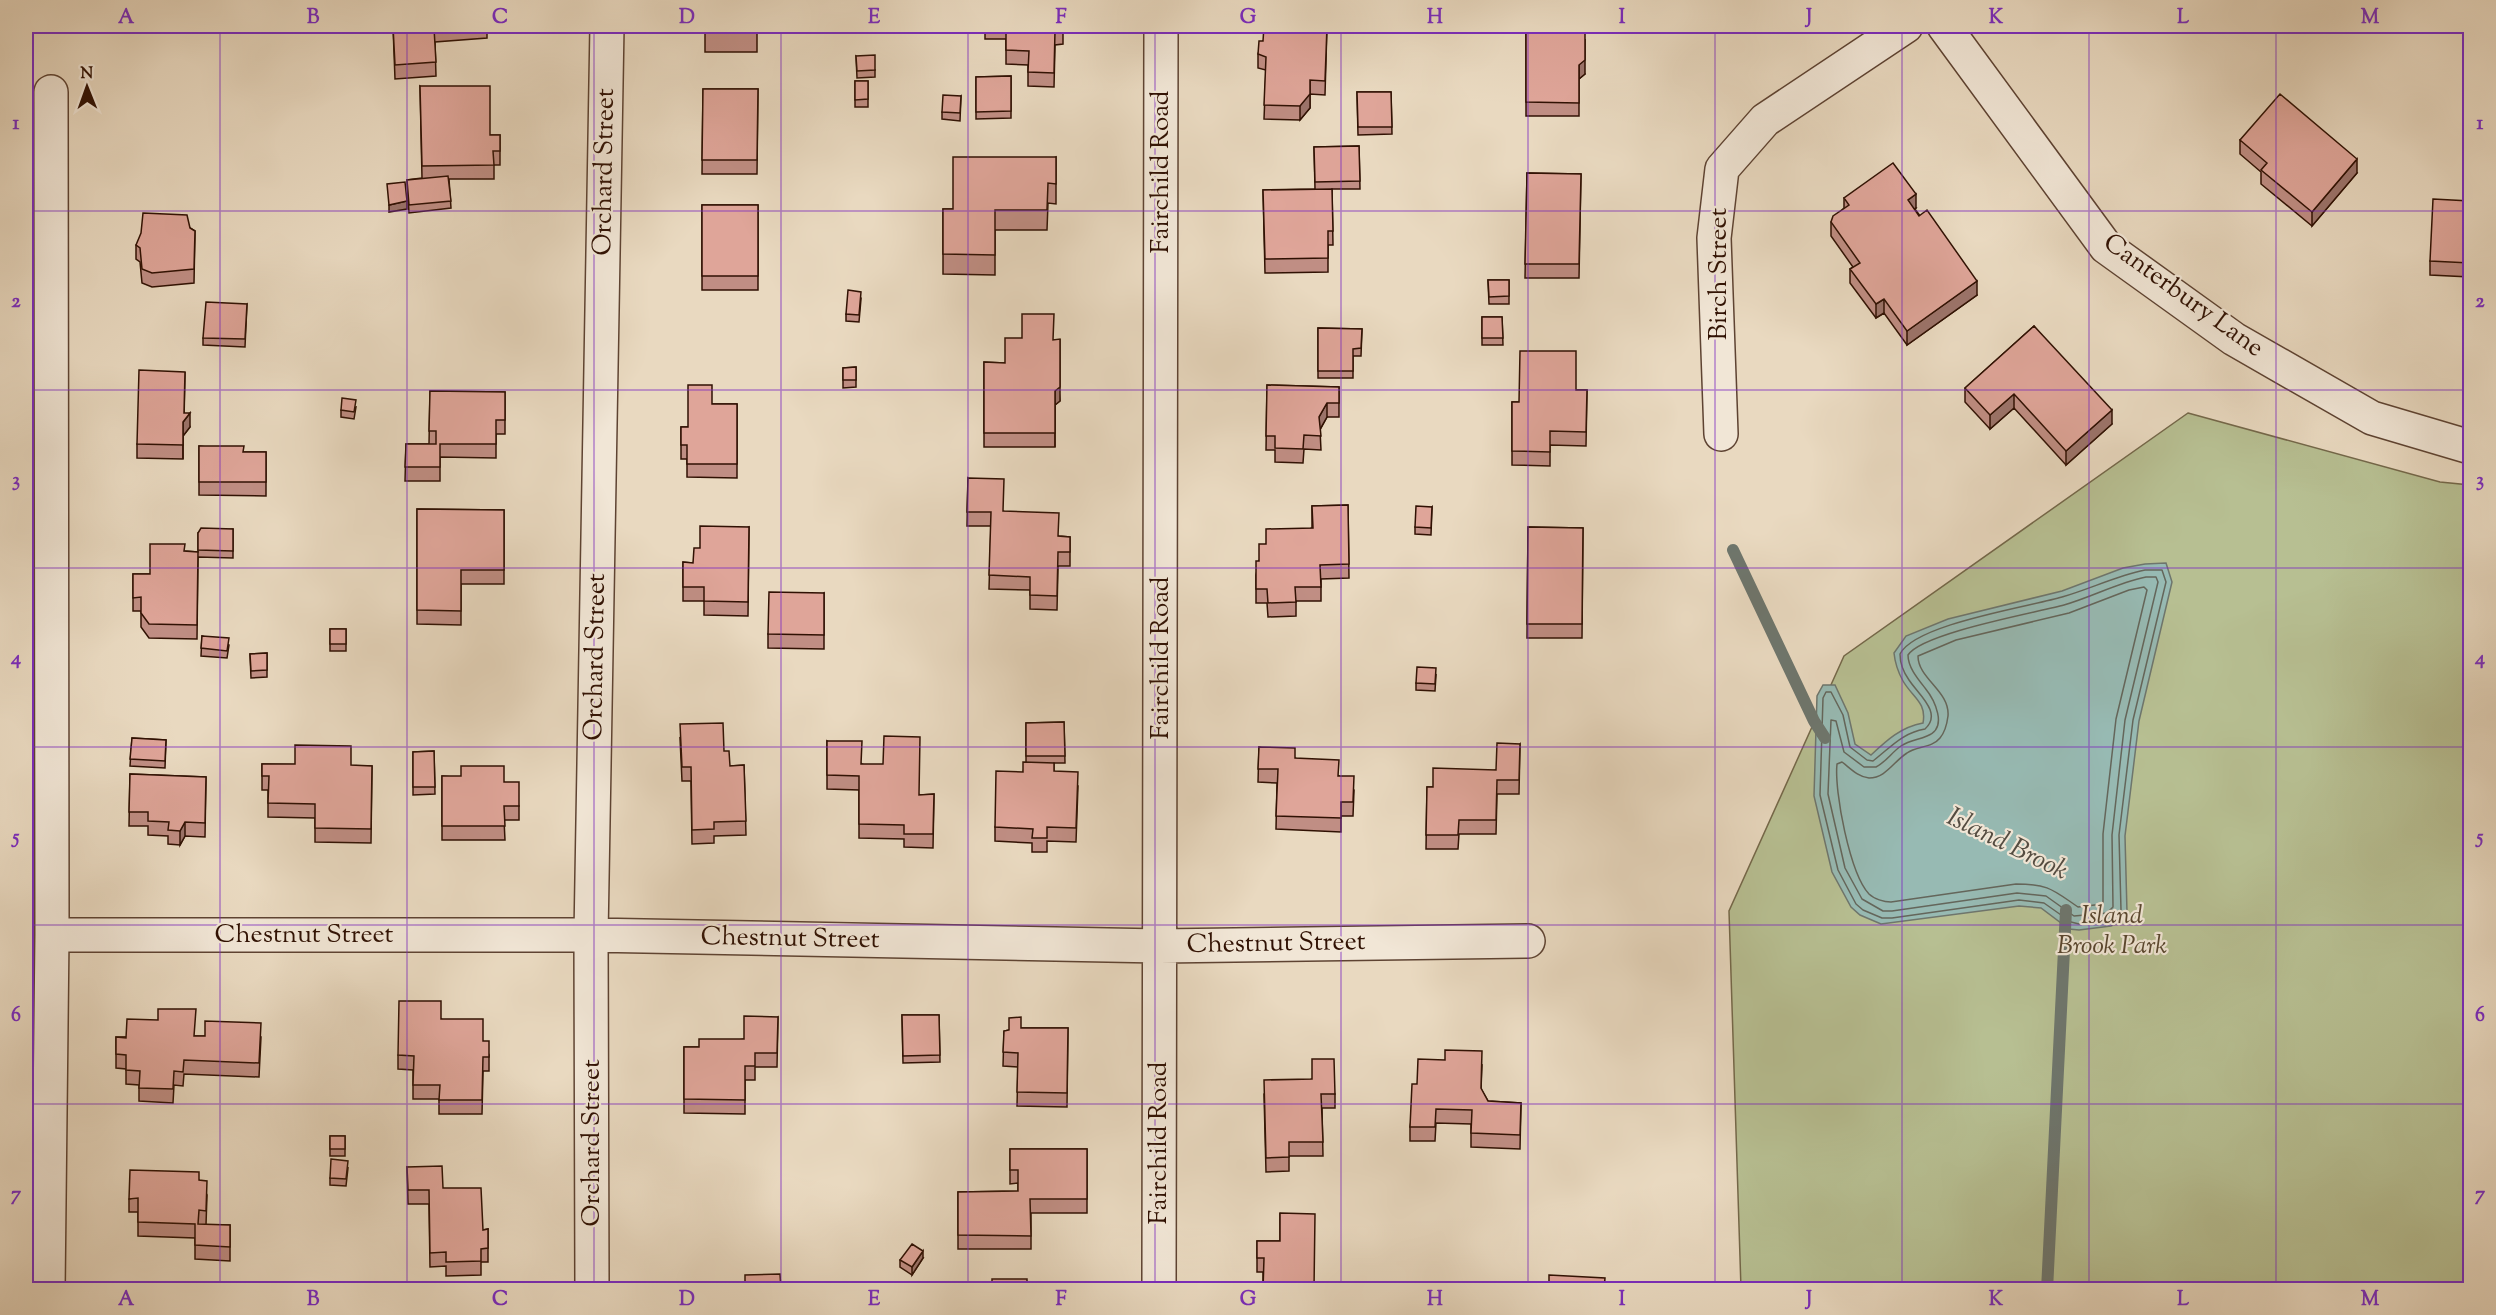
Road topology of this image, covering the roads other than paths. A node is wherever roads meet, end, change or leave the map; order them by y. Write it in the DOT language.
graph roads {
  1 [pos="607,26"];
  2 [pos="1161,26"];
  3 [pos="1906,26"];
  4 [pos="1944,26"];
  5 [pos="51,92"];
  6 [pos="1721,434"];
  7 [pos="2470,447"];
  8 [pos="52,935"];
  9 [pos="591,935"];
  10 [pos="1528,941"];
  11 [pos="1161,946"];
  12 [pos="48,1290"];
  13 [pos="592,1290"];
  14 [pos="1159,1290"];
  1 -- 9 [label="street, Orchard Street"];
  2 -- 11 [label="street, Fairchild Road"];
  3 -- 6 [label="street, Birch Street"];
  4 -- 7 [label="street, Canterbury Lane"];
  5 -- 8 [label="street"];
  8 -- 9 [label="street, Chestnut Street"];
  8 -- 12 [label="street"];
  9 -- 11 [label="street, Chestnut Street"];
  9 -- 13 [label="street, Orchard Street"];
  10 -- 11 [label="street, Chestnut Street"];
  11 -- 14 [label="street, Fairchild Road"];
}
